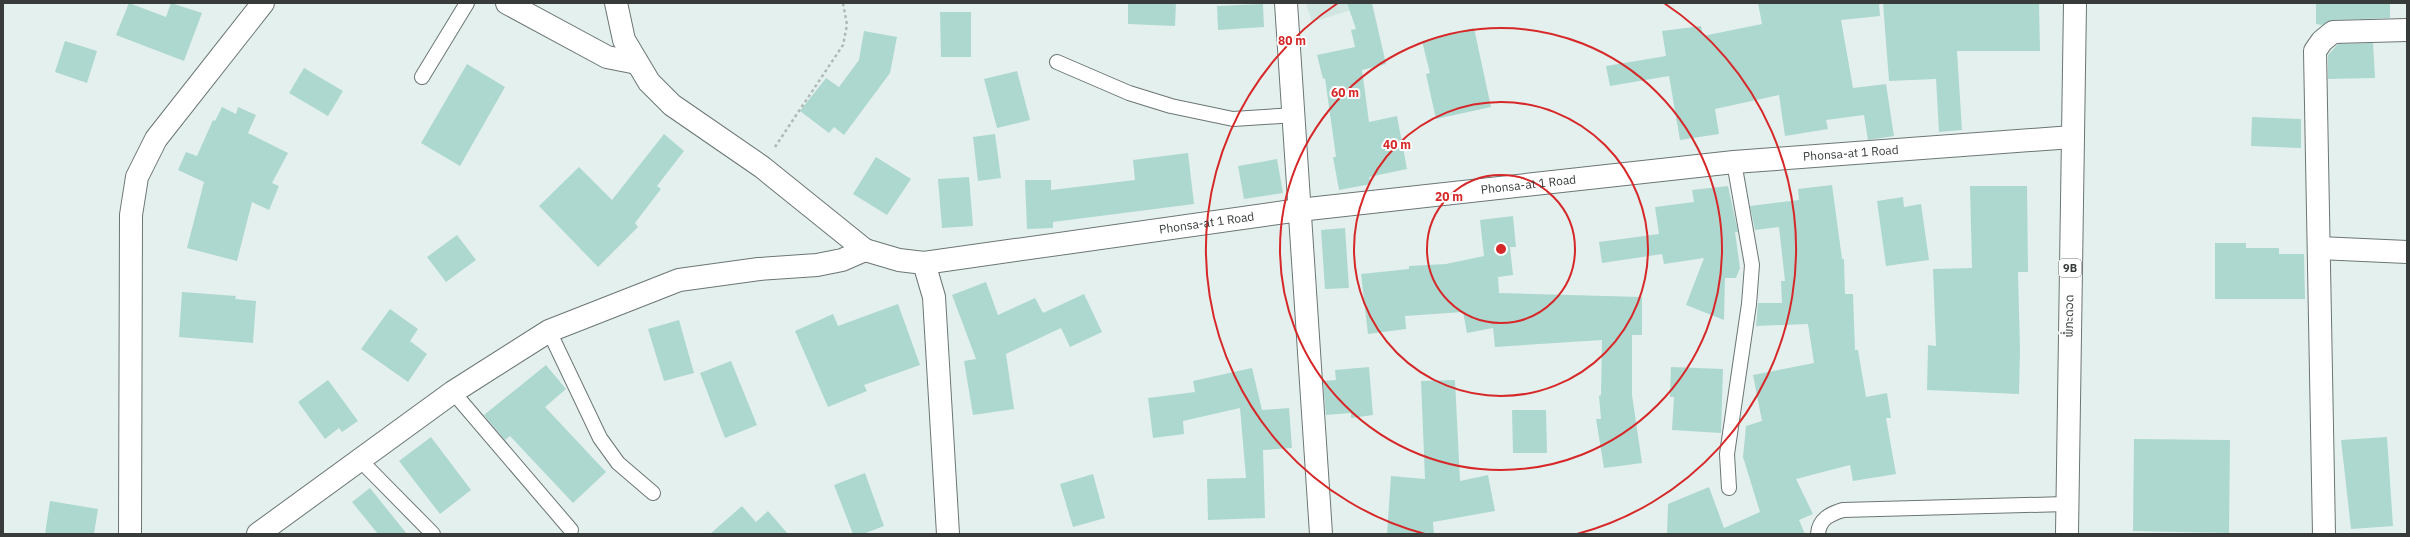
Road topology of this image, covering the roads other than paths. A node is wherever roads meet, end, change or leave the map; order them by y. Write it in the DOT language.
graph roads {
  1 [pos="263,3"];
  2 [pos="467,3"];
  3 [pos="507,3"];
  4 [pos="616,3"];
  5 [pos="1286,3"];
  6 [pos="2075,3"];
  7 [pos="2407,30"];
  8 [pos="1057,62"];
  9 [pos="637,63"];
  10 [pos="422,77"];
  11 [pos="1295,115"];
  12 [pos="2072,137"];
  13 [pos="1734,162"];
  14 [pos="1299,210"];
  15 [pos="2319,248"];
  16 [pos="865,250"];
  17 [pos="2407,252"];
  18 [pos="932,262"];
  19 [pos="549,331"];
  20 [pos="454,392"];
  21 [pos="360,460"];
  22 [pos="1729,488"];
  23 [pos="653,493"];
  24 [pos="2066,504"];
  25 [pos="571,530"];
  26 [pos="130,534"];
  27 [pos="258,534"];
  28 [pos="433,534"];
  29 [pos="948,534"];
  30 [pos="1321,534"];
  31 [pos="1818,534"];
  32 [pos="2067,534"];
  33 [pos="2324,534"];
  1 -- 26 [label="street"];
  2 -- 10 [label="lane"];
  3 -- 9 [label="street"];
  4 -- 9 [label="street"];
  5 -- 11 [label="street"];
  6 -- 12 [label="street, ພໍ່ກະດວດ / 9B"];
  7 -- 15 [label="street"];
  8 -- 11 [label="lane"];
  9 -- 16 [label="street"];
  11 -- 14 [label="street"];
  12 -- 13 [label="street, Phonsa-at 1 Road"];
  12 -- 24 [label="street, ພໍ່ກະດວດ / 9B"];
  13 -- 14 [label="street, Phonsa-at 1 Road"];
  13 -- 22 [label="lane"];
  14 -- 18 [label="street, Phonsa-at 1 Road"];
  14 -- 30 [label="street"];
  15 -- 17 [label="street"];
  15 -- 33 [label="street"];
  16 -- 18 [label="street, Phonsa-at 1 Road"];
  16 -- 19 [label="street"];
  18 -- 29 [label="street"];
  19 -- 20 [label="street"];
  19 -- 23 [label="lane"];
  20 -- 21 [label="street"];
  20 -- 25 [label="lane"];
  21 -- 27 [label="street"];
  21 -- 28 [label="lane"];
  24 -- 31 [label="lane"];
  24 -- 32 [label="street, ພໍ່ກະດວດ / 9B"];
}
